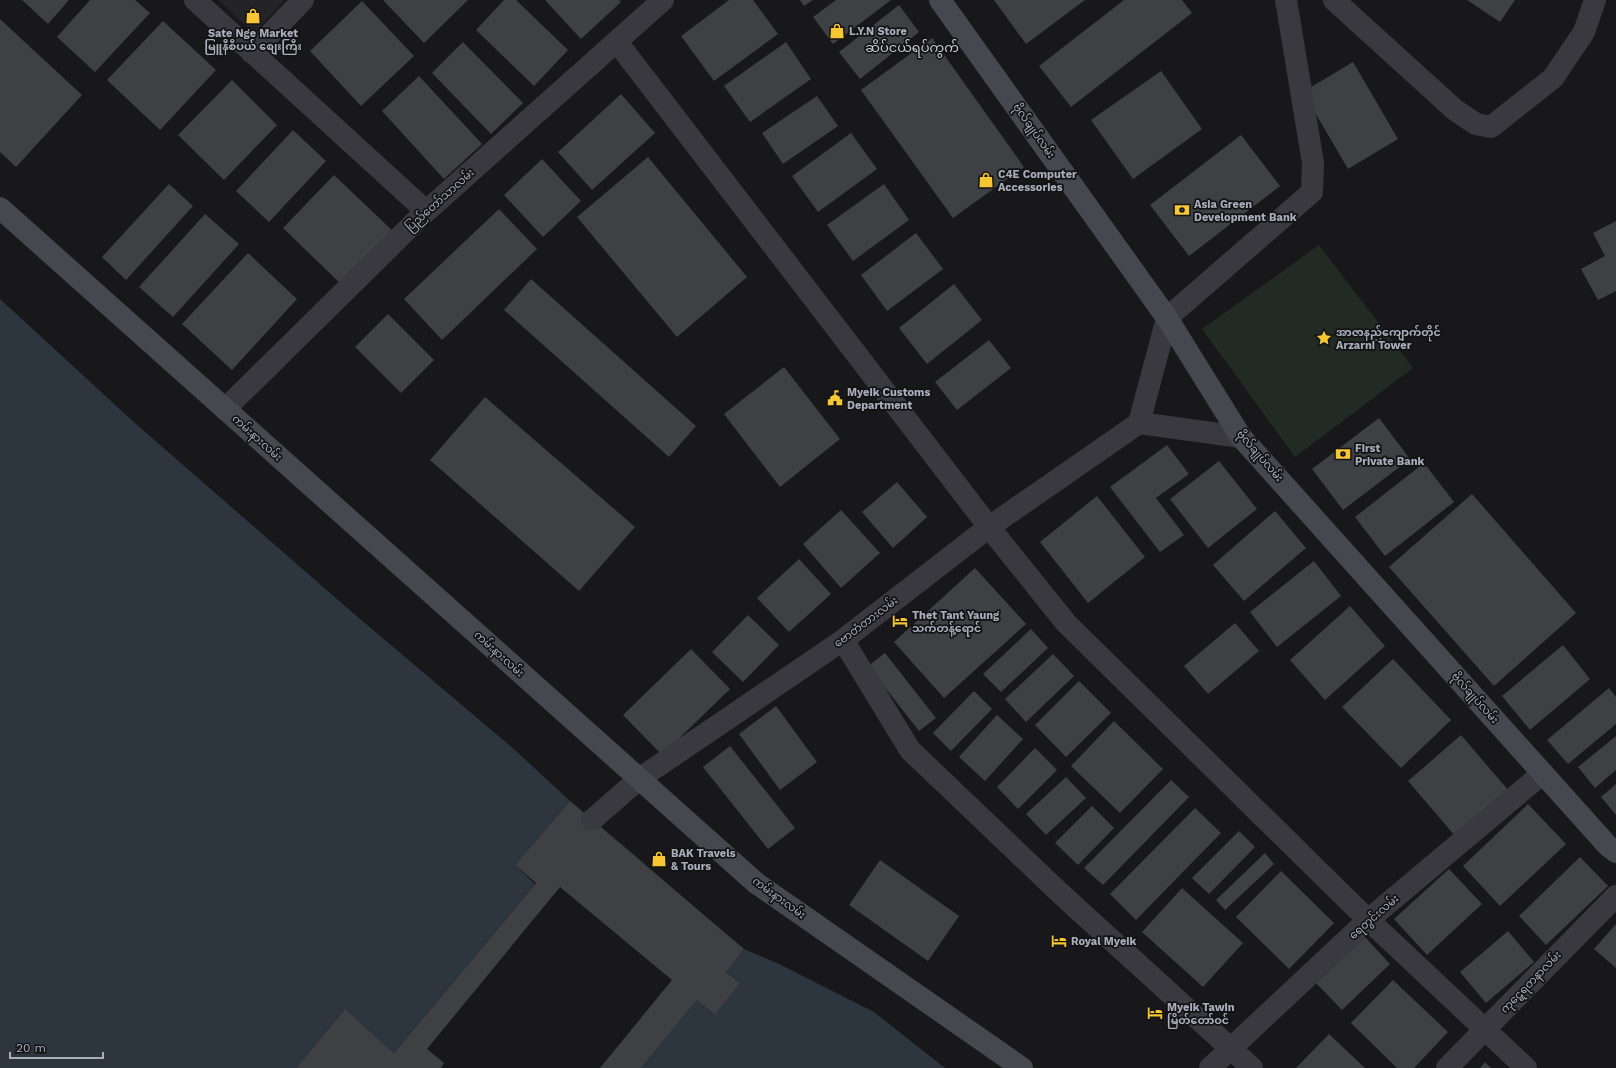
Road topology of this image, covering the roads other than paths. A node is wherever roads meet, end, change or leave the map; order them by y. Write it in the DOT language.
graph roads {
  1 [pos="194,0"];
  2 [pos="303,0"];
  3 [pos="663,0"];
  4 [pos="940,0"];
  5 [pos="1286,0"];
  6 [pos="1334,0"];
  7 [pos="1595,0"];
  8 [pos="617,42"];
  9 [pos="252,53"];
  10 [pos="0,208"];
  11 [pos="426,211"];
  12 [pos="1167,318"];
  13 [pos="225,409"];
  14 [pos="1139,423"];
  15 [pos="1242,437"];
  16 [pos="989,527"];
  17 [pos="843,640"];
  18 [pos="1543,773"];
  19 [pos="639,779"];
  20 [pos="592,820"];
  21 [pos="1616,852"];
  22 [pos="1616,896"];
  23 [pos="1368,920"];
  24 [pos="1485,1030"];
  25 [pos="1232,1048"];
  26 [pos="1022,1068"];
  27 [pos="1210,1068"];
  28 [pos="1252,1068"];
  29 [pos="1447,1068"];
  30 [pos="1526,1068"];
  1 -- 9 [label="street"];
  2 -- 9 [label="street"];
  3 -- 8 [label="street, ပြည်တော်သာလမ်း"];
  4 -- 12 [label="main road, ဗိုလ်ချုပ်လမ်း"];
  5 -- 12 [label="street"];
  6 -- 7 [label="street"];
  8 -- 11 [label="street, ပြည်တော်သာလမ်း"];
  8 -- 16 [label="street"];
  9 -- 11 [label="street"];
  10 -- 13 [label="main road, ကမ်းနားလမ်း"];
  11 -- 13 [label="street, ပြည်တော်သာလမ်း"];
  12 -- 14 [label="street"];
  12 -- 15 [label="main road, ဗိုလ်ချုပ်လမ်း"];
  13 -- 19 [label="main road, ကမ်းနားလမ်း"];
  14 -- 15 [label="street"];
  14 -- 16 [label="street, ဗောတံတားလမ်း"];
  15 -- 18 [label="main road, ဗိုလ်ချုပ်လမ်း"];
  16 -- 17 [label="street, ဗောတံတားလမ်း"];
  16 -- 23 [label="street"];
  17 -- 19 [label="street, ဗောတံတားလမ်း"];
  17 -- 25 [label="street"];
  18 -- 21 [label="main road, ဗိုလ်ချုပ်လမ်း"];
  18 -- 23 [label="street, ရေတွင်းလမ်း"];
  19 -- 20 [label="street, ဗောတံတားလမ်း"];
  19 -- 26 [label="main road, ကမ်းနားလမ်း"];
  22 -- 24 [label="street, ကုဋေရတနာလမ်း"];
  23 -- 24 [label="street"];
  23 -- 25 [label="street, ရေတွင်းလမ်း"];
  24 -- 29 [label="street, ကုဋေရတနာလမ်း"];
  24 -- 30 [label="street"];
  25 -- 27 [label="street, ရေတွင်းလမ်း"];
  25 -- 28 [label="street"];
}
